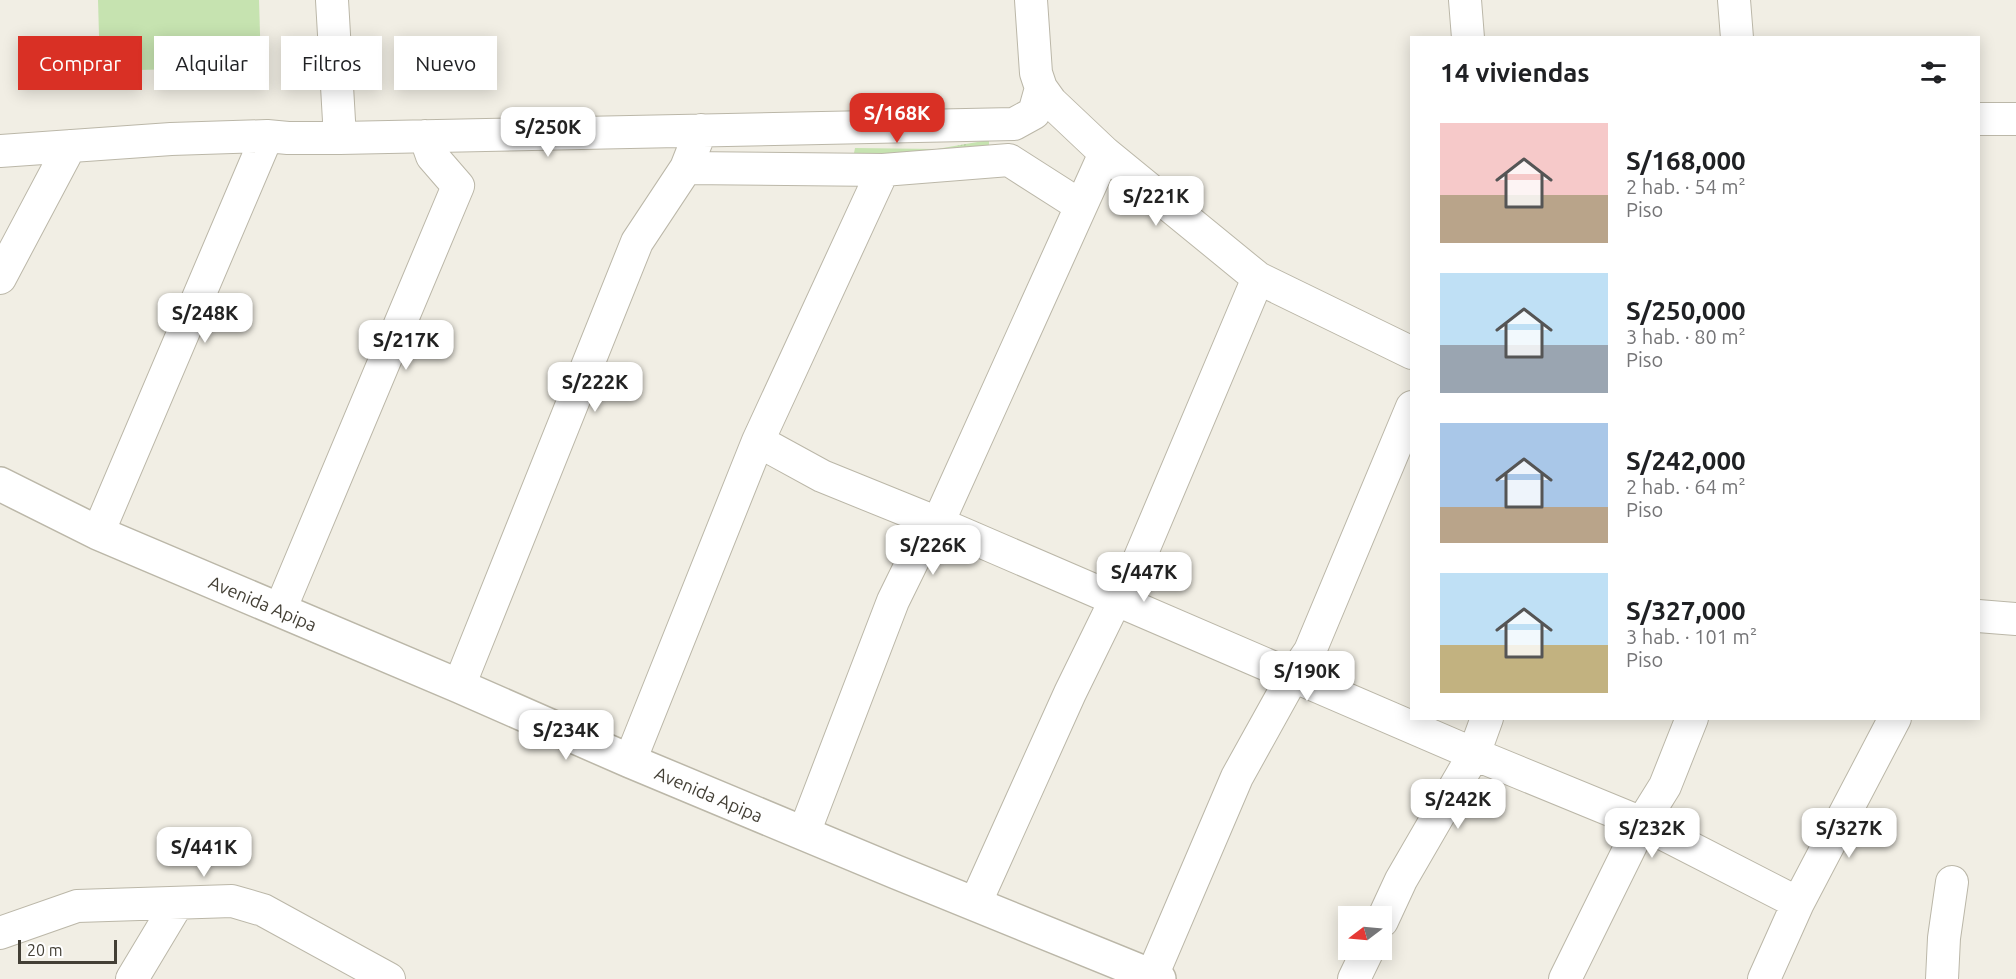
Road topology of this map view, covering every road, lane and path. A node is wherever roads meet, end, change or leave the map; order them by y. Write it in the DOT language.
graph roads {
  1 [pos="332,0"];
  2 [pos="1031,0"];
  3 [pos="1465,0"];
  4 [pos="1734,0"];
  5 [pos="1468,36"];
  6 [pos="1737,36"];
  7 [pos="1041,88"];
  8 [pos="1980,119"];
  9 [pos="2016,119"];
  10 [pos="701,130"];
  11 [pos="267,136"];
  12 [pos="425,136"];
  13 [pos="340,138"];
  14 [pos="70,146"];
  15 [pos="0,151"];
  16 [pos="1105,153"];
  17 [pos="686,168"];
  18 [pos="883,170"];
  19 [pos="1081,206"];
  20 [pos="0,278"];
  21 [pos="1258,278"];
  22 [pos="1410,352"];
  23 [pos="1410,412"];
  24 [pos="758,441"];
  25 [pos="0,484"];
  26 [pos="938,523"];
  27 [pos="98,533"];
  28 [pos="1116,599"];
  29 [pos="279,610"];
  30 [pos="1980,616"];
  31 [pos="2016,619"];
  32 [pos="1293,676"];
  33 [pos="459,686"];
  34 [pos="1486,720"];
  35 [pos="1691,720"];
  36 [pos="1894,720"];
  37 [pos="1473,754"];
  38 [pos="630,761"];
  39 [pos="1642,823"];
  40 [pos="804,834"];
  41 [pos="1952,882"];
  42 [pos="1798,903"];
  43 [pos="177,904"];
  44 [pos="975,904"];
  45 [pos="1389,906"];
  46 [pos="0,933"];
  47 [pos="1363,960"];
  48 [pos="1155,977"];
  49 [pos="132,979"];
  50 [pos="388,979"];
  51 [pos="1354,979"];
  52 [pos="1564,979"];
  53 [pos="1764,979"];
  54 [pos="1942,979"];
  1 -- 13 [label="street"];
  2 -- 7 [label="street"];
  3 -- 5 [label="street"];
  4 -- 6 [label="street"];
  7 -- 10 [label="street"];
  7 -- 16 [label="street"];
  8 -- 9 [label="street"];
  10 -- 12 [label="street"];
  10 -- 17 [label="street"];
  11 -- 13 [label="street"];
  11 -- 14 [label="street"];
  11 -- 27 [label="street"];
  12 -- 13 [label="street"];
  12 -- 29 [label="street"];
  14 -- 15 [label="street"];
  14 -- 20 [label="street"];
  16 -- 19 [label="street"];
  16 -- 21 [label="street"];
  17 -- 18 [label="street"];
  17 -- 33 [label="street"];
  18 -- 19 [label="street"];
  18 -- 24 [label="street"];
  19 -- 26 [label="street"];
  21 -- 22 [label="street"];
  21 -- 28 [label="street"];
  23 -- 32 [label="street"];
  24 -- 26 [label="street"];
  24 -- 38 [label="street"];
  25 -- 27 [label="street, Avenida Apipa"];
  26 -- 28 [label="street"];
  26 -- 40 [label="street"];
  27 -- 29 [label="street, Avenida Apipa"];
  28 -- 32 [label="street"];
  28 -- 44 [label="street"];
  29 -- 33 [label="street, Avenida Apipa"];
  30 -- 31 [label="street"];
  32 -- 37 [label="street"];
  32 -- 48 [label="street"];
  33 -- 38 [label="street, Avenida Apipa"];
  34 -- 37 [label="street"];
  35 -- 39 [label="street"];
  36 -- 42 [label="street"];
  37 -- 39 [label="street"];
  37 -- 45 [label="street"];
  38 -- 40 [label="street, Avenida Apipa"];
  39 -- 42 [label="street"];
  39 -- 52 [label="street"];
  40 -- 44 [label="street, Avenida Apipa"];
  41 -- 54 [label="street"];
  42 -- 53 [label="street"];
  43 -- 46 [label="street"];
  43 -- 49 [label="street"];
  43 -- 50 [label="street"];
  44 -- 48 [label="street, Avenida Apipa"];
  47 -- 51 [label="street"];
}
